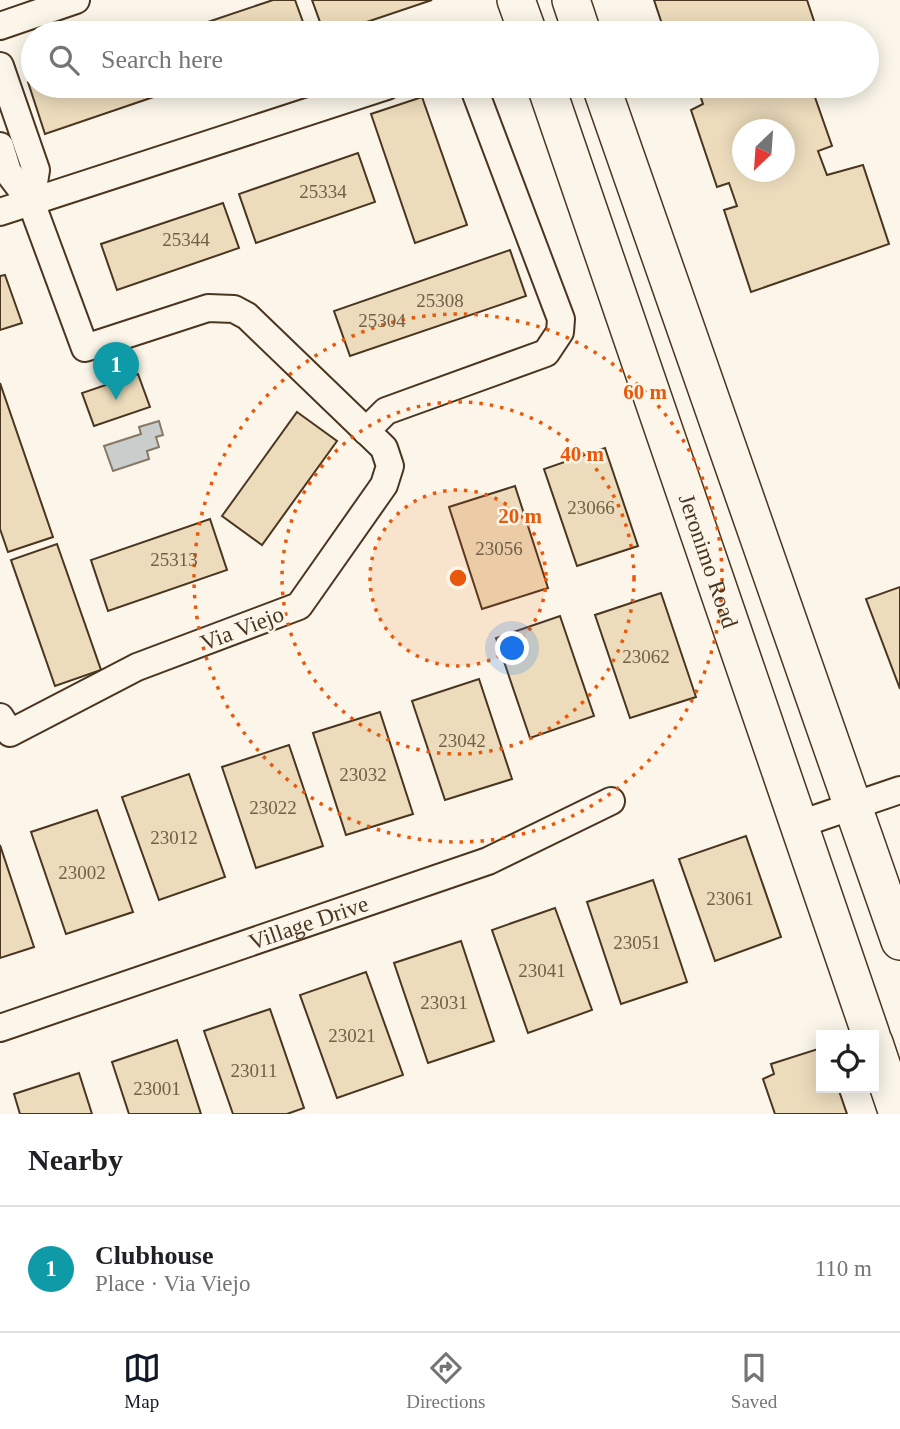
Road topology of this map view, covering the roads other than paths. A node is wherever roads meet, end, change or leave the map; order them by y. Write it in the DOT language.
graph roads {
  1 [pos="76,0"];
  2 [pos="516,0"];
  3 [pos="570,0"];
  4 [pos="524,21"];
  5 [pos="578,21"];
  6 [pos="0,26"];
  7 [pos="0,66"];
  8 [pos="350,98"];
  9 [pos="478,98"];
  10 [pos="550,98"];
  11 [pos="605,98"];
  12 [pos="0,146"];
  13 [pos="31,202"];
  14 [pos="0,212"];
  15 [pos="366,431"];
  16 [pos="0,718"];
  17 [pos="900,790"];
  18 [pos="611,801"];
  19 [pos="851,806"];
  20 [pos="800,824"];
  21 [pos="900,941"];
  22 [pos="0,1028"];
  23 [pos="869,1030"];
  24 [pos="879,1058"];
  25 [pos="898,1114"];
  1 -- 6 [label="street"];
  2 -- 4 [label="main road"];
  3 -- 5 [label="main road"];
  7 -- 13 [label="street, Via Viejo"];
  8 -- 13 [label="street"];
  9 -- 15 [label="street"];
  10 -- 20 [label="main road, Jeronimo Road"];
  11 -- 19 [label="main road"];
  12 -- 13 [label="street, Via Viejo"];
  13 -- 14 [label="street"];
  13 -- 15 [label="street, Via Viejo"];
  15 -- 16 [label="street, Via Viejo"];
  17 -- 19 [label="street"];
  18 -- 22 [label="street, Village Drive"];
  19 -- 20 [label="street"];
  19 -- 21 [label="main road"];
  20 -- 23 [label="main road, Jeronimo Road"];
  24 -- 25 [label="main road"];
}
